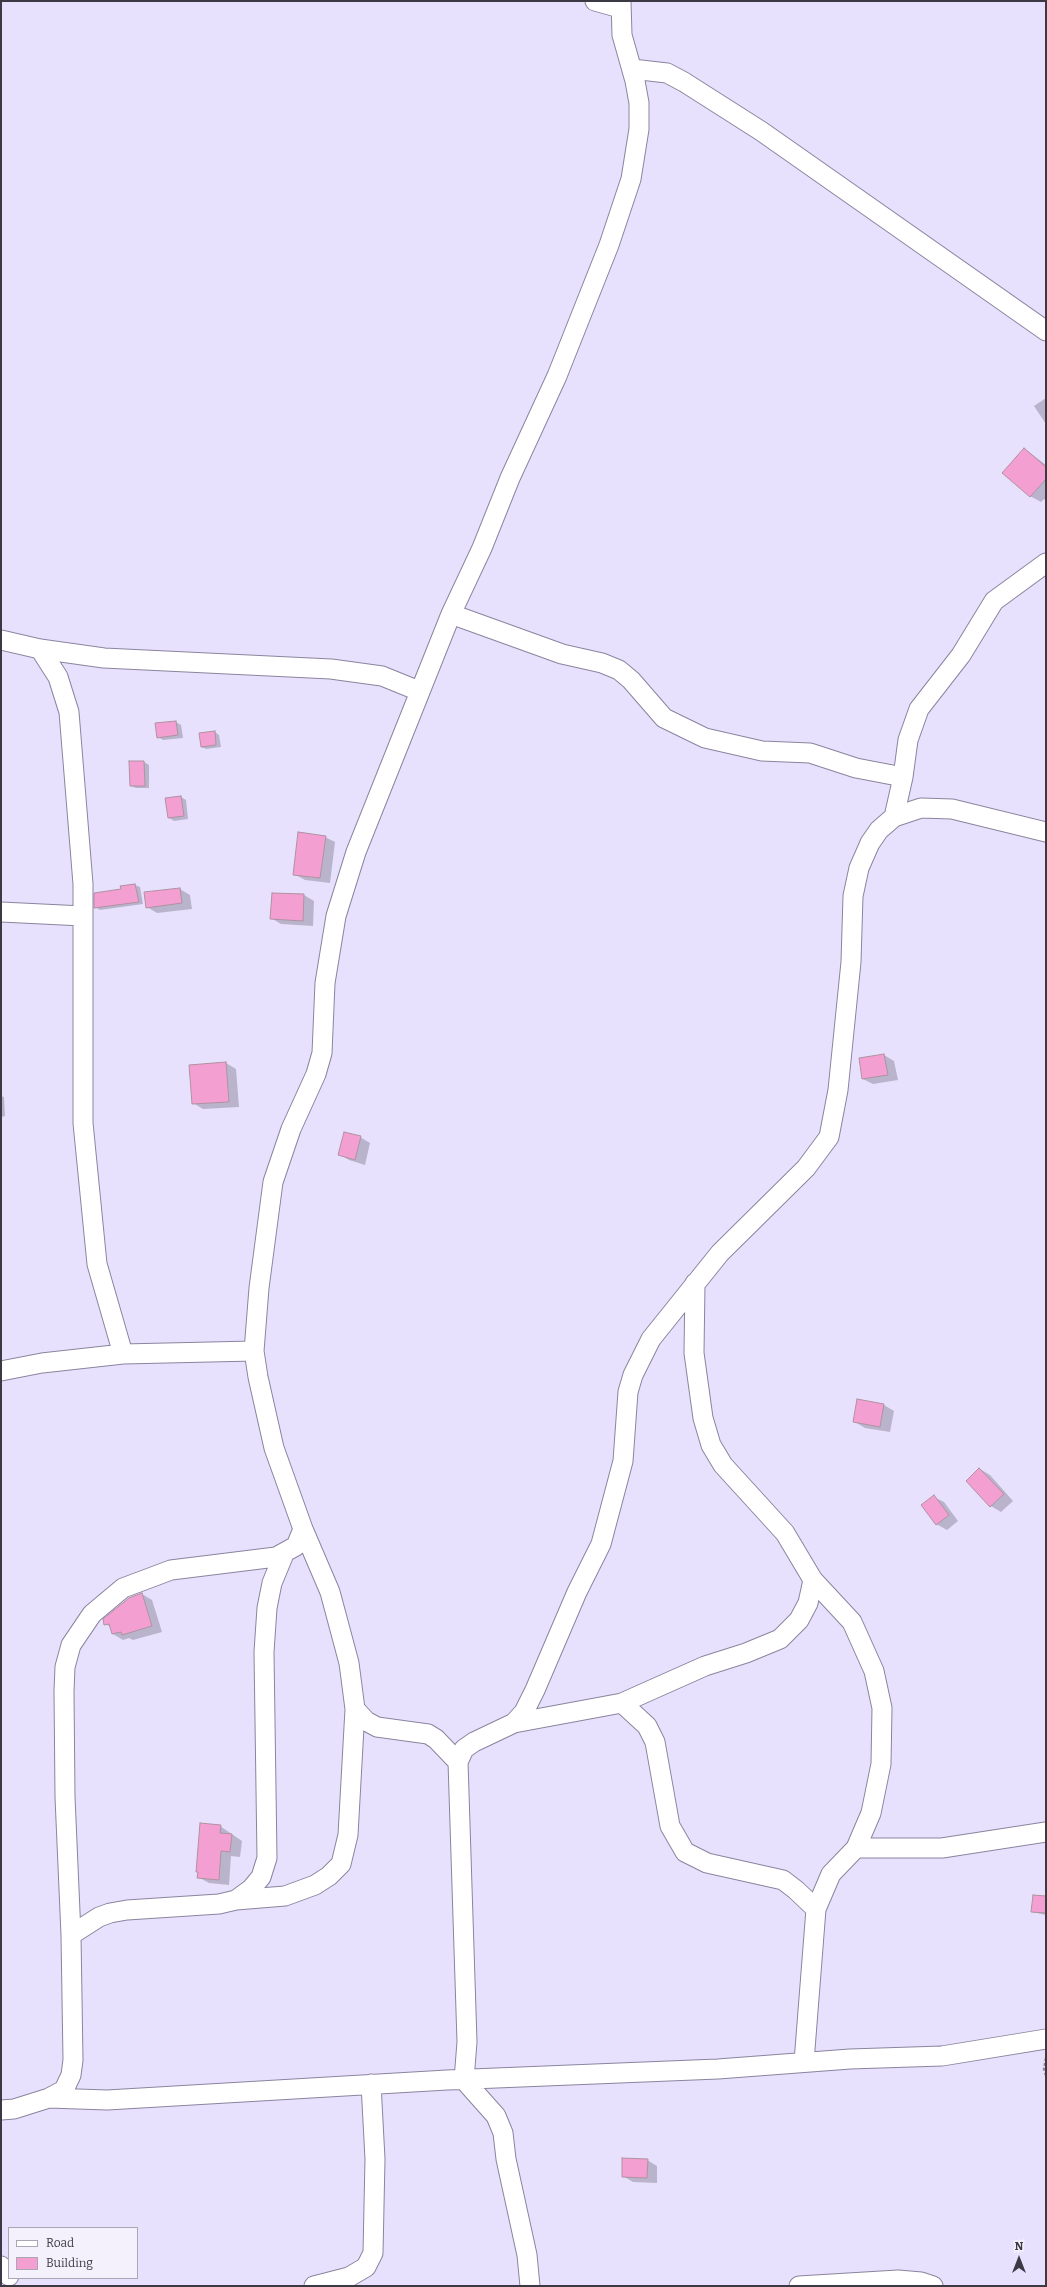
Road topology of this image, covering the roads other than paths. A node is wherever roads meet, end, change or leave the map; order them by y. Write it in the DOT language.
graph roads {
  1 [pos="595,1"];
  2 [pos="620,5"];
  3 [pos="632,69"];
  4 [pos="1046,331"];
  5 [pos="1046,563"];
  6 [pos="451,614"];
  7 [pos="1,640"];
  8 [pos="40,649"];
  9 [pos="419,691"];
  10 [pos="903,777"];
  11 [pos="894,817"];
  12 [pos="1046,832"];
  13 [pos="1,912"];
  14 [pos="83,916"];
  15 [pos="695,1283"];
  16 [pos="254,1351"];
  17 [pos="123,1354"];
  18 [pos="1,1371"];
  19 [pos="303,1529"];
  20 [pos="284,1554"];
  21 [pos="813,1580"];
  22 [pos="622,1703"];
  23 [pos="355,1710"];
  24 [pos="514,1723"];
  25 [pos="458,1762"];
  26 [pos="1046,1832"];
  27 [pos="856,1848"];
  28 [pos="236,1900"];
  29 [pos="816,1909"];
  30 [pos="71,1934"];
  31 [pos="1046,2039"];
  32 [pos="804,2062"];
  33 [pos="464,2080"];
  34 [pos="371,2084"];
  35 [pos="49,2098"];
  36 [pos="1,2110"];
  37 [pos="1,2266"];
  38 [pos="8,2275"];
  39 [pos="314,2286"];
  40 [pos="530,2286"];
  41 [pos="799,2286"];
  42 [pos="933,2286"];
  1 -- 2 [label="street"];
  2 -- 3 [label="street"];
  3 -- 4 [label="street"];
  3 -- 6 [label="street"];
  5 -- 10 [label="street"];
  6 -- 9 [label="street"];
  6 -- 10 [label="street"];
  7 -- 8 [label="street"];
  8 -- 9 [label="street"];
  8 -- 14 [label="street"];
  9 -- 16 [label="street"];
  10 -- 11 [label="street"];
  11 -- 12 [label="street"];
  11 -- 15 [label="street"];
  13 -- 14 [label="street"];
  14 -- 17 [label="street"];
  15 -- 21 [label="street"];
  15 -- 24 [label="street"];
  16 -- 17 [label="street"];
  16 -- 19 [label="street"];
  17 -- 18 [label="street"];
  19 -- 20 [label="street"];
  19 -- 23 [label="street"];
  20 -- 28 [label="street"];
  20 -- 30 [label="street"];
  21 -- 22 [label="street"];
  21 -- 27 [label="street"];
  22 -- 24 [label="street"];
  22 -- 29 [label="street"];
  23 -- 25 [label="street"];
  23 -- 28 [label="street"];
  24 -- 25 [label="street"];
  25 -- 33 [label="street"];
  26 -- 27 [label="street"];
  27 -- 29 [label="street"];
  28 -- 30 [label="street"];
  29 -- 32 [label="street"];
  30 -- 35 [label="street"];
  31 -- 32 [label="street"];
  32 -- 33 [label="street"];
  33 -- 34 [label="street"];
  33 -- 40 [label="street"];
  34 -- 35 [label="street"];
  34 -- 39 [label="street"];
  35 -- 36 [label="street"];
  37 -- 38 [label="street"];
  41 -- 42 [label="street"];
}
